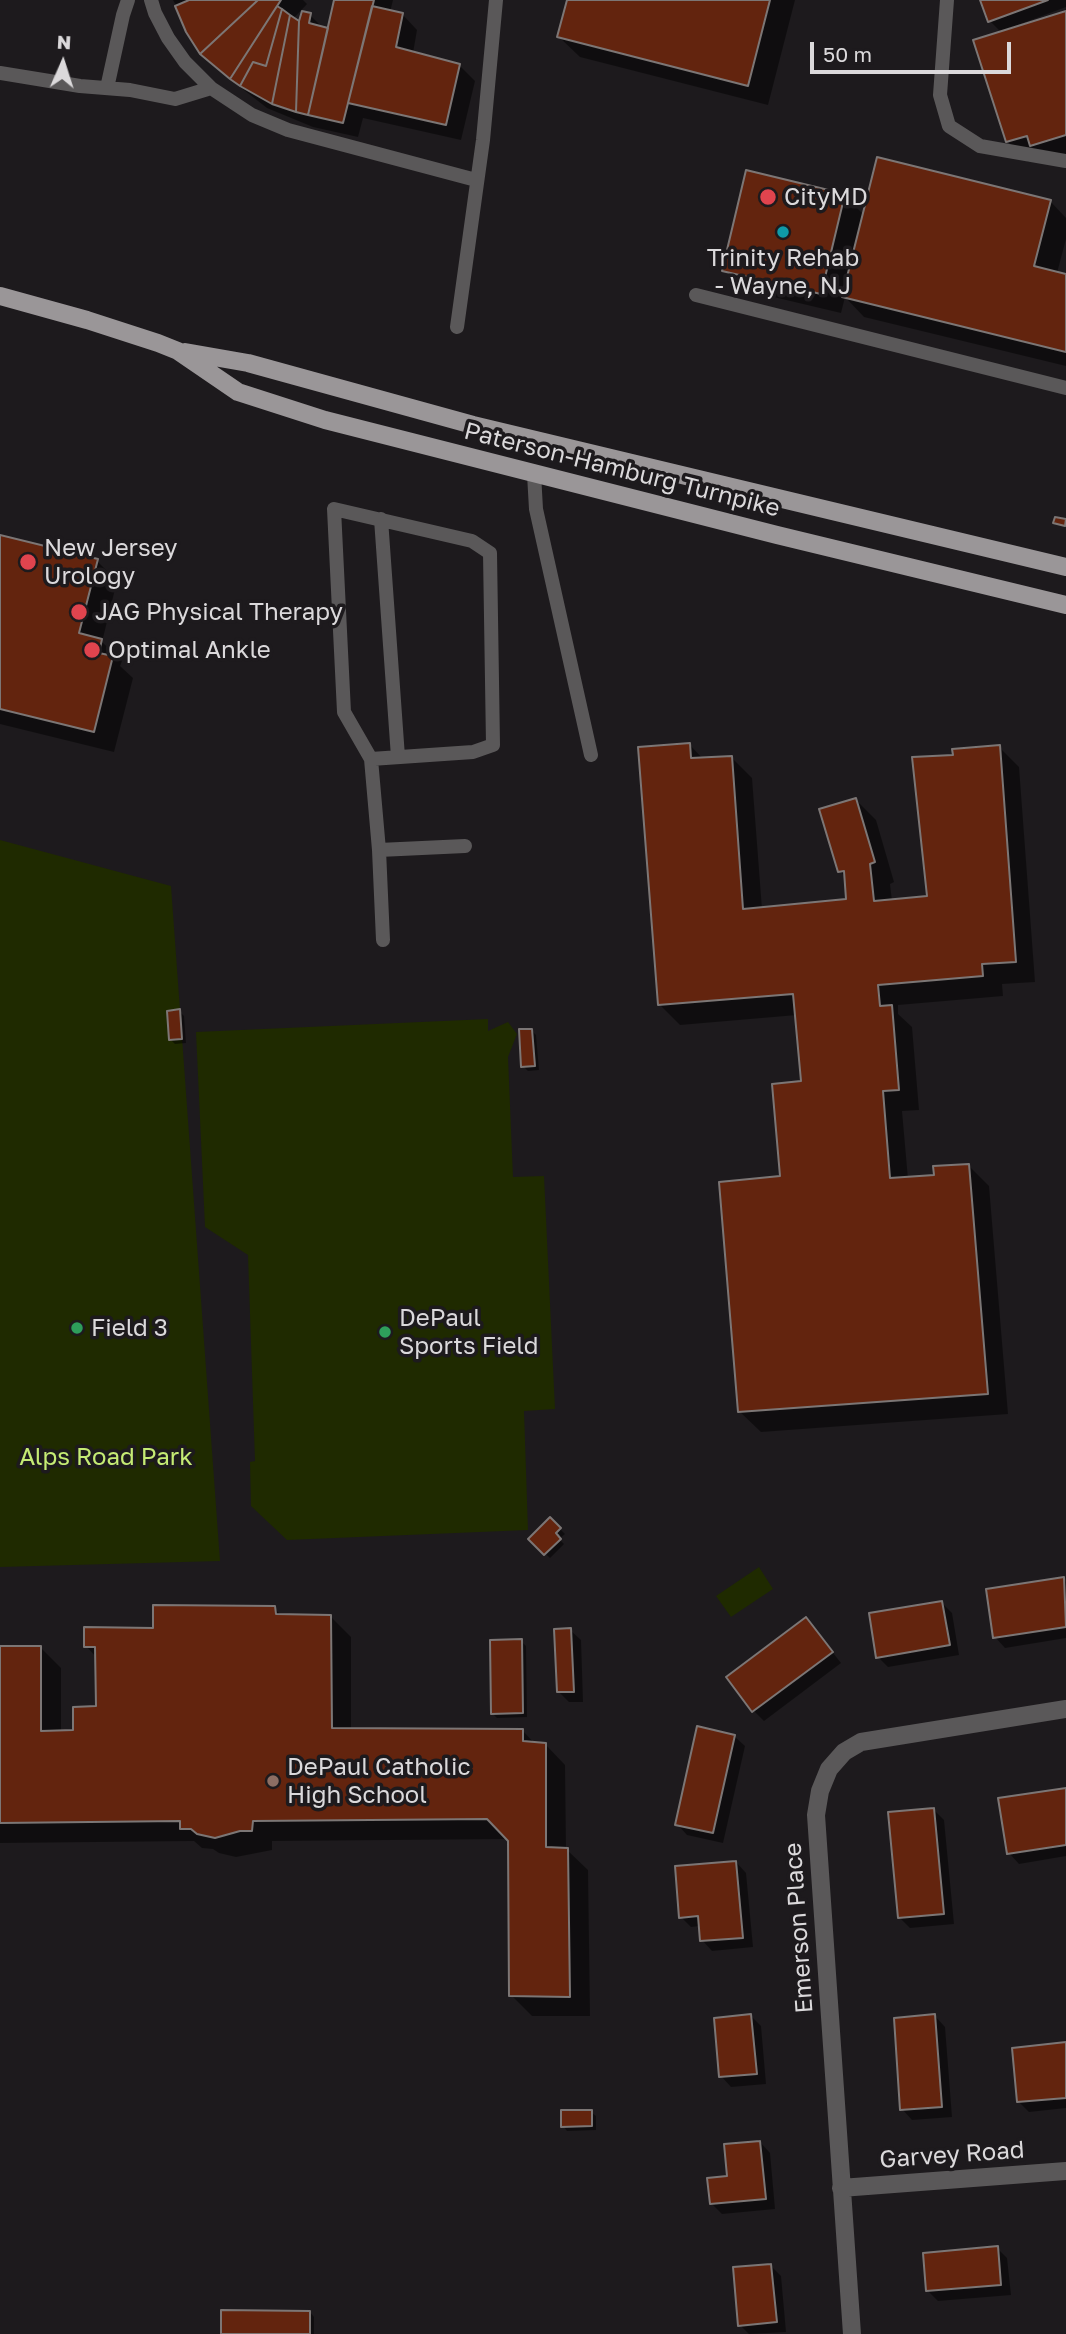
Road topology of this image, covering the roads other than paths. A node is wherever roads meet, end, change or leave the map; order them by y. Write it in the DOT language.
graph roads {
  1 [pos="128,0"];
  2 [pos="151,0"];
  3 [pos="496,0"];
  4 [pos="947,0"];
  5 [pos="0,73"];
  6 [pos="107,88"];
  7 [pos="211,88"];
  8 [pos="1066,161"];
  9 [pos="476,180"];
  10 [pos="696,295"];
  11 [pos="0,296"];
  12 [pos="457,327"];
  13 [pos="178,351"];
  14 [pos="1066,388"];
  15 [pos="534,474"];
  16 [pos="381,519"];
  17 [pos="1066,567"];
  18 [pos="1066,605"];
  19 [pos="591,755"];
  20 [pos="398,757"];
  21 [pos="371,759"];
  22 [pos="465,846"];
  23 [pos="379,849"];
  24 [pos="383,940"];
  25 [pos="1066,1709"];
  26 [pos="1066,2171"];
  27 [pos="841,2188"];
  28 [pos="852,2334"];
  1 -- 6 [label="lane"];
  2 -- 7 [label="lane"];
  3 -- 9 [label="lane"];
  4 -- 8 [label="lane"];
  5 -- 6 [label="lane"];
  6 -- 7 [label="lane"];
  7 -- 9 [label="lane"];
  9 -- 12 [label="lane"];
  10 -- 14 [label="lane"];
  11 -- 13 [label="main road, Paterson-Hamburg Turnpike"];
  13 -- 15 [label="main road, Paterson-Hamburg Turnpike"];
  13 -- 17 [label="main road, Paterson-Hamburg Turnpike"];
  15 -- 18 [label="main road, Paterson-Hamburg Turnpike"];
  15 -- 19 [label="lane"];
  16 -- 20 [label="lane"];
  16 -- 20 [label="lane"];
  16 -- 21 [label="lane"];
  20 -- 21 [label="lane"];
  21 -- 23 [label="lane"];
  22 -- 23 [label="lane"];
  23 -- 24 [label="lane"];
  25 -- 27 [label="street, Emerson Place"];
  26 -- 27 [label="street, Garvey Road"];
  27 -- 28 [label="street, Emerson Place"];
}
